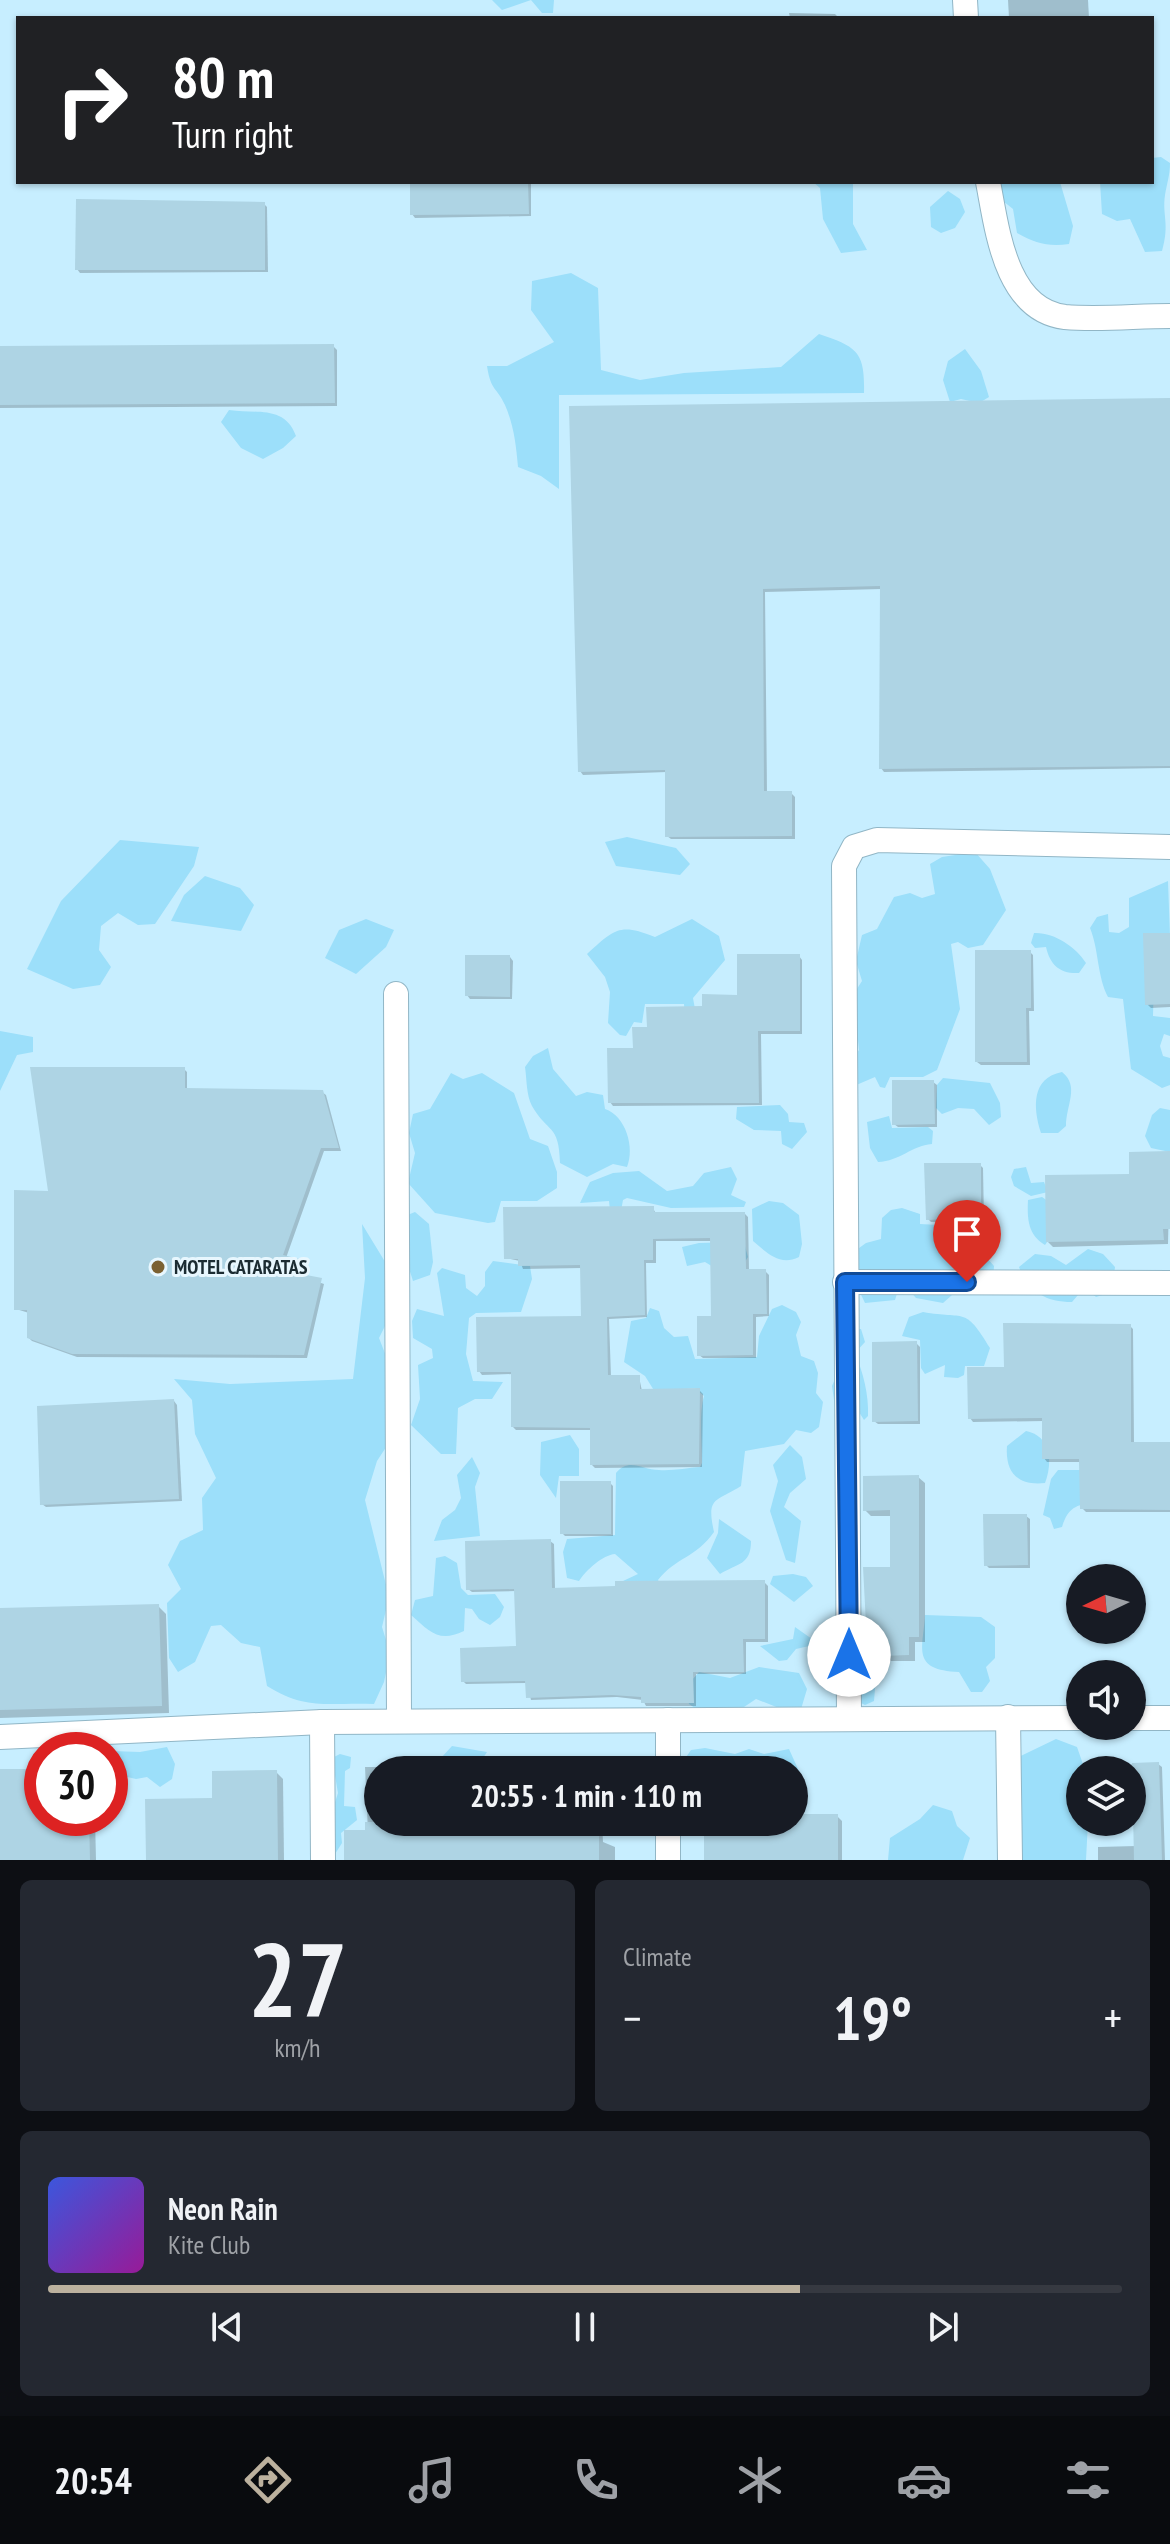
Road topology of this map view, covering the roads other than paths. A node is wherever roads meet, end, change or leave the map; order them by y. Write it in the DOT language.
graph roads {
  1 [pos="988,184"];
  2 [pos="1170,316"];
  3 [pos="1170,847"];
  4 [pos="396,994"];
  5 [pos="845,1282"];
  6 [pos="1170,1283"];
  7 [pos="849,1717"];
  8 [pos="1008,1717"];
  9 [pos="1066,1718"];
  10 [pos="1146,1718"];
  11 [pos="1170,1718"];
  12 [pos="668,1720"];
  13 [pos="399,1721"];
  14 [pos="322,1722"];
  15 [pos="0,1737"];
  16 [pos="668,1756"];
  17 [pos="668,1836"];
  18 [pos="323,1860"];
  19 [pos="668,1860"];
  20 [pos="1010,1860"];
  1 -- 2 [label="street"];
  3 -- 5 [label="street"];
  4 -- 13 [label="street"];
  5 -- 6 [label="street"];
  5 -- 7 [label="street"];
  7 -- 8 [label="street"];
  7 -- 12 [label="street"];
  8 -- 9 [label="street"];
  8 -- 20 [label="street"];
  10 -- 11 [label="street"];
  12 -- 13 [label="street"];
  12 -- 16 [label="street"];
  13 -- 14 [label="street"];
  14 -- 15 [label="street"];
  14 -- 18 [label="street"];
  17 -- 19 [label="street"];
}
